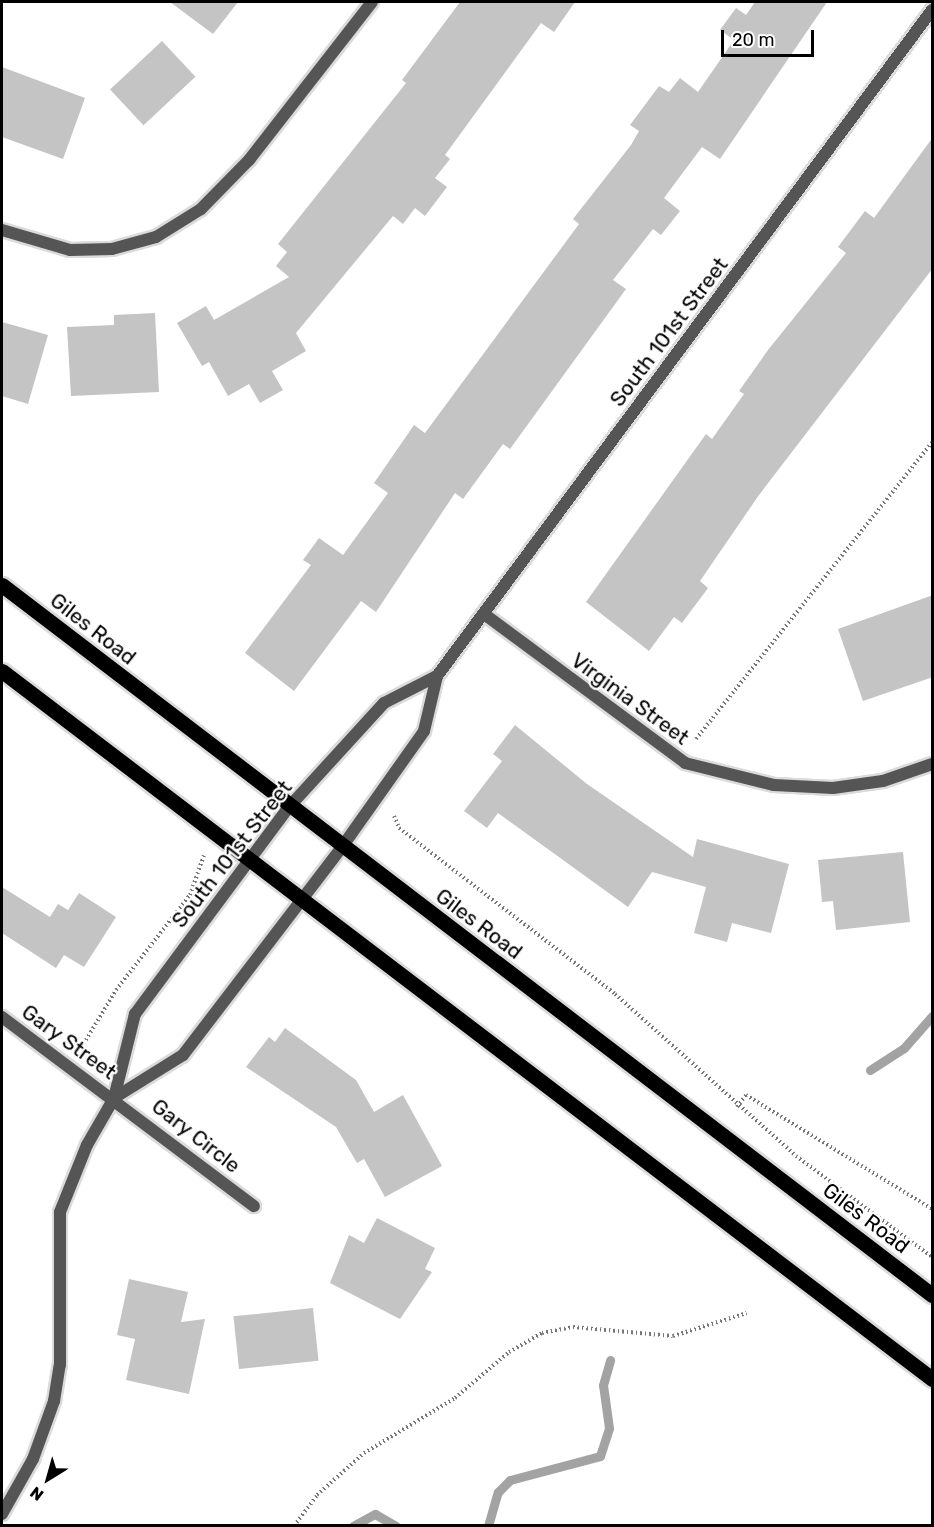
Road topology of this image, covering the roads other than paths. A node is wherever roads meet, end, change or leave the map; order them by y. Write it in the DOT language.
graph roads {
  1 [pos="372,2"];
  2 [pos="933,10"];
  3 [pos="2,230"];
  4 [pos="2,585"];
  5 [pos="484,614"];
  6 [pos="2,670"];
  7 [pos="437,676"];
  8 [pos="933,764"];
  9 [pos="289,807"];
  10 [pos="342,847"];
  11 [pos="248,860"];
  12 [pos="301,900"];
  13 [pos="2,1017"];
  14 [pos="114,1098"];
  15 [pos="254,1206"];
  16 [pos="933,1295"];
  17 [pos="933,1379"];
  18 [pos="2,1514"];
  1 -- 3 [label="street"];
  2 -- 5 [label="street, South 101st Street"];
  4 -- 9 [label="main road, Giles Road"];
  5 -- 7 [label="street, South 101st Street"];
  5 -- 8 [label="street, Virginia Street"];
  6 -- 11 [label="main road"];
  7 -- 9 [label="street, South 101st Street"];
  7 -- 10 [label="street, South 101st Street"];
  9 -- 10 [label="main road, Giles Road"];
  9 -- 11 [label="street, South 101st Street"];
  10 -- 12 [label="street, South 101st Street"];
  10 -- 16 [label="main road, Giles Road"];
  11 -- 12 [label="main road"];
  11 -- 14 [label="street, South 101st Street"];
  12 -- 14 [label="street, South 101st Street"];
  12 -- 17 [label="main road"];
  13 -- 14 [label="street, Gary Street"];
  14 -- 15 [label="street, Gary Circle"];
  14 -- 18 [label="street, South 101st Street"];
}
